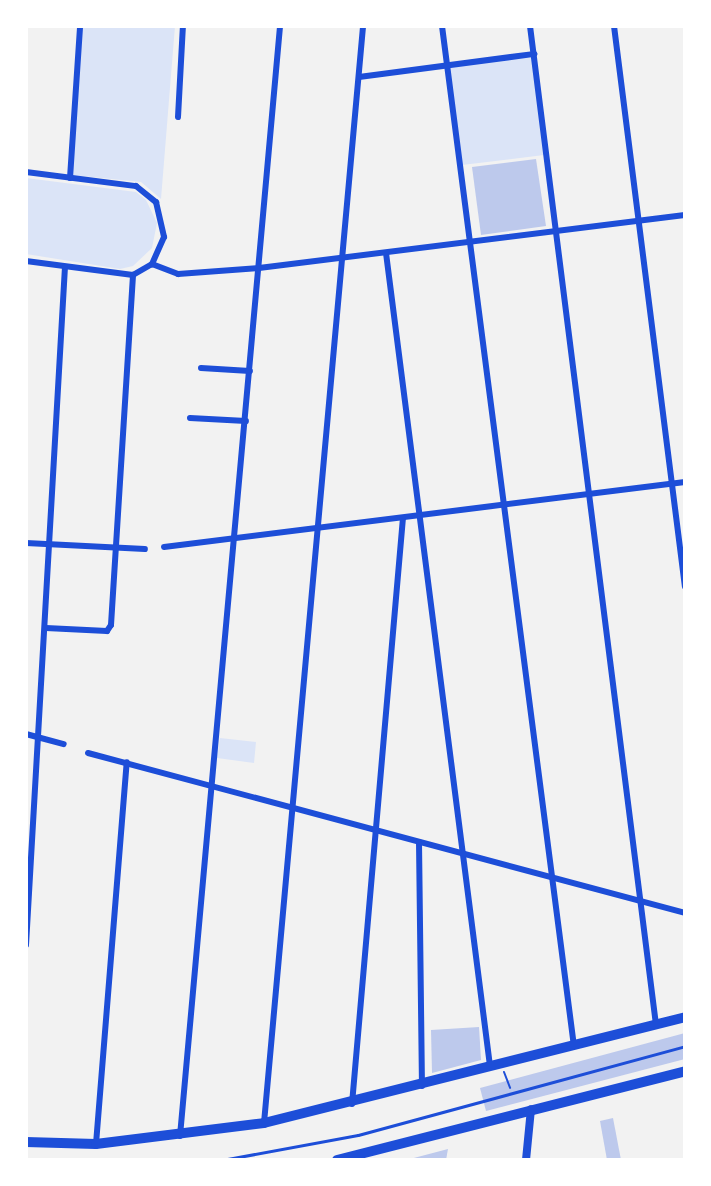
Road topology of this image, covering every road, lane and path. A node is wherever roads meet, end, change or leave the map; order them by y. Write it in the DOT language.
graph roads {
  1 [pos="80,26"];
  2 [pos="183,26"];
  3 [pos="280,26"];
  4 [pos="363,26"];
  5 [pos="442,26"];
  6 [pos="530,26"];
  7 [pos="614,26"];
  8 [pos="534,54"];
  9 [pos="447,66"];
  10 [pos="359,77"];
  11 [pos="178,117"];
  12 [pos="26,172"];
  13 [pos="70,178"];
  14 [pos="685,215"];
  15 [pos="639,221"];
  16 [pos="555,233"];
  17 [pos="471,242"];
  18 [pos="386,253"];
  19 [pos="342,258"];
  20 [pos="26,261"];
  21 [pos="152,264"];
  22 [pos="65,267"];
  23 [pos="259,268"];
  24 [pos="133,275"];
  25 [pos="201,368"];
  26 [pos="250,371"];
  27 [pos="190,418"];
  28 [pos="246,421"];
  29 [pos="685,482"];
  30 [pos="671,483"];
  31 [pos="587,494"];
  32 [pos="504,504"];
  33 [pos="422,515"];
  34 [pos="403,518"];
  35 [pos="318,528"];
  36 [pos="231,539"];
  37 [pos="26,543"];
  38 [pos="49,544"];
  39 [pos="164,547"];
  40 [pos="117,548"];
  41 [pos="145,549"];
  42 [pos="685,587"];
  43 [pos="46,628"];
  44 [pos="26,734"];
  45 [pos="39,737"];
  46 [pos="64,744"];
  47 [pos="88,753"];
  48 [pos="127,762"];
  49 [pos="210,785"];
  50 [pos="294,807"];
  51 [pos="375,829"];
  52 [pos="419,842"];
  53 [pos="465,854"];
  54 [pos="551,878"];
  55 [pos="638,901"];
  56 [pos="685,913"];
  57 [pos="26,945"];
  58 [pos="685,1017"];
  59 [pos="656,1025"];
  60 [pos="574,1046"];
  61 [pos="685,1046"];
  62 [pos="490,1070"];
  63 [pos="685,1071"];
  64 [pos="422,1087"];
  65 [pos="351,1104"];
  66 [pos="531,1109"];
  67 [pos="264,1123"];
  68 [pos="180,1136"];
  69 [pos="26,1142"];
  70 [pos="96,1144"];
  71 [pos="383,1154"];
  72 [pos="222,1160"];
  73 [pos="337,1160"];
  74 [pos="526,1160"];
  1 -- 13 [label="street"];
  2 -- 11 [label="street"];
  3 -- 23 [label="street"];
  4 -- 10 [label="street"];
  5 -- 9 [label="street"];
  6 -- 8 [label="street"];
  7 -- 15 [label="street"];
  8 -- 9 [label="street"];
  8 -- 16 [label="street"];
  9 -- 10 [label="street"];
  9 -- 17 [label="street"];
  10 -- 19 [label="street"];
  12 -- 13 [label="street"];
  13 -- 21 [label="street"];
  14 -- 15 [label="street"];
  15 -- 16 [label="street"];
  15 -- 30 [label="street"];
  16 -- 17 [label="street"];
  16 -- 31 [label="street"];
  17 -- 18 [label="street"];
  17 -- 32 [label="street"];
  18 -- 19 [label="street"];
  18 -- 33 [label="street"];
  19 -- 23 [label="street"];
  19 -- 35 [label="street"];
  20 -- 22 [label="street"];
  21 -- 23 [label="street"];
  21 -- 24 [label="street"];
  22 -- 24 [label="street"];
  22 -- 38 [label="street"];
  23 -- 26 [label="street"];
  24 -- 40 [label="street"];
  25 -- 26 [label="street"];
  26 -- 28 [label="street"];
  27 -- 28 [label="street"];
  28 -- 36 [label="street"];
  29 -- 30 [label="street"];
  30 -- 31 [label="street"];
  30 -- 42 [label="street"];
  31 -- 32 [label="street"];
  31 -- 55 [label="street"];
  32 -- 33 [label="street"];
  32 -- 54 [label="street"];
  33 -- 34 [label="street"];
  33 -- 53 [label="street"];
  34 -- 35 [label="street"];
  34 -- 51 [label="street"];
  35 -- 36 [label="street"];
  35 -- 50 [label="street"];
  36 -- 39 [label="street"];
  36 -- 49 [label="street"];
  37 -- 38 [label="street"];
  38 -- 40 [label="street"];
  38 -- 43 [label="street"];
  40 -- 41 [label="street"];
  40 -- 43 [label="street"];
  43 -- 45 [label="street"];
  44 -- 45 [label="street"];
  45 -- 46 [label="street"];
  45 -- 57 [label="street"];
  47 -- 48 [label="street"];
  48 -- 49 [label="street"];
  48 -- 70 [label="street"];
  49 -- 50 [label="street"];
  49 -- 68 [label="street"];
  50 -- 51 [label="street"];
  50 -- 67 [label="street"];
  51 -- 52 [label="street"];
  51 -- 65 [label="street"];
  52 -- 53 [label="street"];
  52 -- 64 [label="street"];
  53 -- 54 [label="street"];
  53 -- 62 [label="street"];
  54 -- 55 [label="street"];
  54 -- 60 [label="street"];
  55 -- 56 [label="street"];
  55 -- 59 [label="street"];
  58 -- 59 [label="main road"];
  59 -- 60 [label="main road"];
  60 -- 62 [label="main road"];
  61 -- 72 [label="lane"];
  62 -- 64 [label="main road"];
  63 -- 66 [label="main road"];
  64 -- 65 [label="main road"];
  65 -- 67 [label="main road"];
  66 -- 71 [label="main road"];
  66 -- 74 [label="street"];
  67 -- 68 [label="main road"];
  68 -- 70 [label="main road"];
  69 -- 70 [label="main road"];
  71 -- 73 [label="main road"];
}
